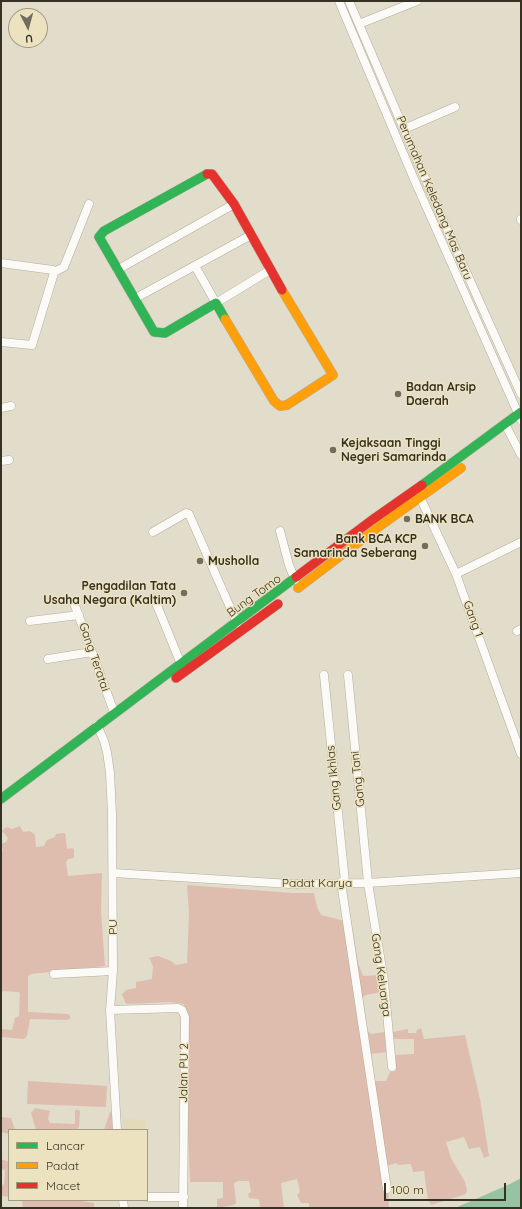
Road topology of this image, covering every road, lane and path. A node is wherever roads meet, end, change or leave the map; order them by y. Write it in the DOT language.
graph roads {
  1 [pos="339,1"];
  2 [pos="349,1"];
  3 [pos="417,1"];
  4 [pos="359,24"];
  5 [pos="455,107"];
  6 [pos="404,129"];
  7 [pos="409,139"];
  8 [pos="400,143"];
  9 [pos="89,204"];
  10 [pos="234,204"];
  11 [pos="251,235"];
  12 [pos="1,263"];
  13 [pos="195,266"];
  14 [pos="117,270"];
  15 [pos="270,270"];
  16 [pos="53,271"];
  17 [pos="134,299"];
  18 [pos="216,303"];
  19 [pos="1,342"];
  20 [pos="521,394"];
  21 [pos="11,406"];
  22 [pos="1,408"];
  23 [pos="520,417"];
  24 [pos="507,428"];
  25 [pos="521,455"];
  26 [pos="416,488"];
  27 [pos="420,498"];
  28 [pos="280,531"];
  29 [pos="153,532"];
  30 [pos="521,542"];
  31 [pos="456,574"];
  32 [pos="295,580"];
  33 [pos="154,598"];
  34 [pos="74,603"];
  35 [pos="264,608"];
  36 [pos="79,615"];
  37 [pos="30,621"];
  38 [pos="237,623"];
  39 [pos="92,652"];
  40 [pos="48,659"];
  41 [pos="180,664"];
  42 [pos="324,675"];
  43 [pos="348,675"];
  44 [pos="114,712"];
  45 [pos="99,729"];
  46 [pos="521,754"];
  47 [pos="1,799"];
  48 [pos="1,805"];
  49 [pos="521,873"];
  50 [pos="113,874"];
  51 [pos="343,882"];
  52 [pos="368,883"];
  53 [pos="113,971"];
  54 [pos="54,974"];
  55 [pos="110,1010"];
  56 [pos="392,1067"];
  57 [pos="117,1129"];
  58 [pos="387,1189"];
  59 [pos="148,1197"];
  60 [pos="184,1197"];
  61 [pos="183,1208"];
  1 -- 8 [label="street"];
  2 -- 4 [label="street, Perumahan Keledang Mas Baru"];
  3 -- 4 [label="street"];
  4 -- 6 [label="street, Perumahan Keledang Mas Baru"];
  5 -- 6 [label="street"];
  6 -- 7 [label="street, Perumahan Keledang Mas Baru"];
  7 -- 8 [label="street"];
  7 -- 20 [label="street, Perumahan Keledang Mas Baru"];
  8 -- 23 [label="street"];
  9 -- 16 [label="street"];
  10 -- 11 [label="main road"];
  10 -- 14 [label="street"];
  10 -- 14 [label="main road"];
  11 -- 13 [label="street"];
  11 -- 15 [label="main road"];
  12 -- 16 [label="street"];
  13 -- 17 [label="street"];
  13 -- 18 [label="street"];
  14 -- 17 [label="main road"];
  15 -- 18 [label="street"];
  15 -- 18 [label="main road"];
  16 -- 19 [label="street"];
  17 -- 18 [label="main road"];
  21 -- 22 [label="street"];
  23 -- 24 [label="main road, Bung Tomo"];
  24 -- 25 [label="street"];
  24 -- 26 [label="main road, Bung Tomo"];
  24 -- 27 [label="main road, Bung Tomo"];
  26 -- 27 [label="street, Gang 1"];
  26 -- 32 [label="main road, Bung Tomo"];
  27 -- 31 [label="street, Gang 1"];
  27 -- 35 [label="main road, Bung Tomo"];
  28 -- 32 [label="street"];
  29 -- 38 [label="street"];
  30 -- 31 [label="street"];
  31 -- 46 [label="street, Gang 1"];
  32 -- 35 [label="main road, Bung Tomo"];
  33 -- 41 [label="street"];
  34 -- 36 [label="street, Gang Teratai"];
  35 -- 38 [label="main road, Bung Tomo"];
  35 -- 45 [label="main road, Bung Tomo"];
  36 -- 37 [label="street"];
  36 -- 39 [label="street, Gang Teratai"];
  38 -- 41 [label="main road, Bung Tomo"];
  39 -- 40 [label="street"];
  39 -- 44 [label="street, Gang Teratai"];
  41 -- 44 [label="main road, Bung Tomo"];
  42 -- 51 [label="street, Gang Ikhlas"];
  43 -- 52 [label="street, Gang Tani"];
  44 -- 45 [label="main road, Bung Tomo"];
  45 -- 47 [label="main road, Bung Tomo"];
  45 -- 48 [label="main road, Bung Tomo"];
  45 -- 50 [label="street, PU"];
  49 -- 52 [label="street, Padat Karya"];
  50 -- 51 [label="street, Padat Karya"];
  50 -- 53 [label="street, PU"];
  51 -- 52 [label="street, Padat Karya"];
  51 -- 58 [label="street, Gang Ikhlas"];
  52 -- 56 [label="street, Gang Keluarga"];
  53 -- 54 [label="street"];
  53 -- 55 [label="street, PU"];
  55 -- 57 [label="street, PU"];
  55 -- 60 [label="street, Jalan PU 2"];
  59 -- 60 [label="street"];
  60 -- 61 [label="street, Jalan PU 2"];
}
